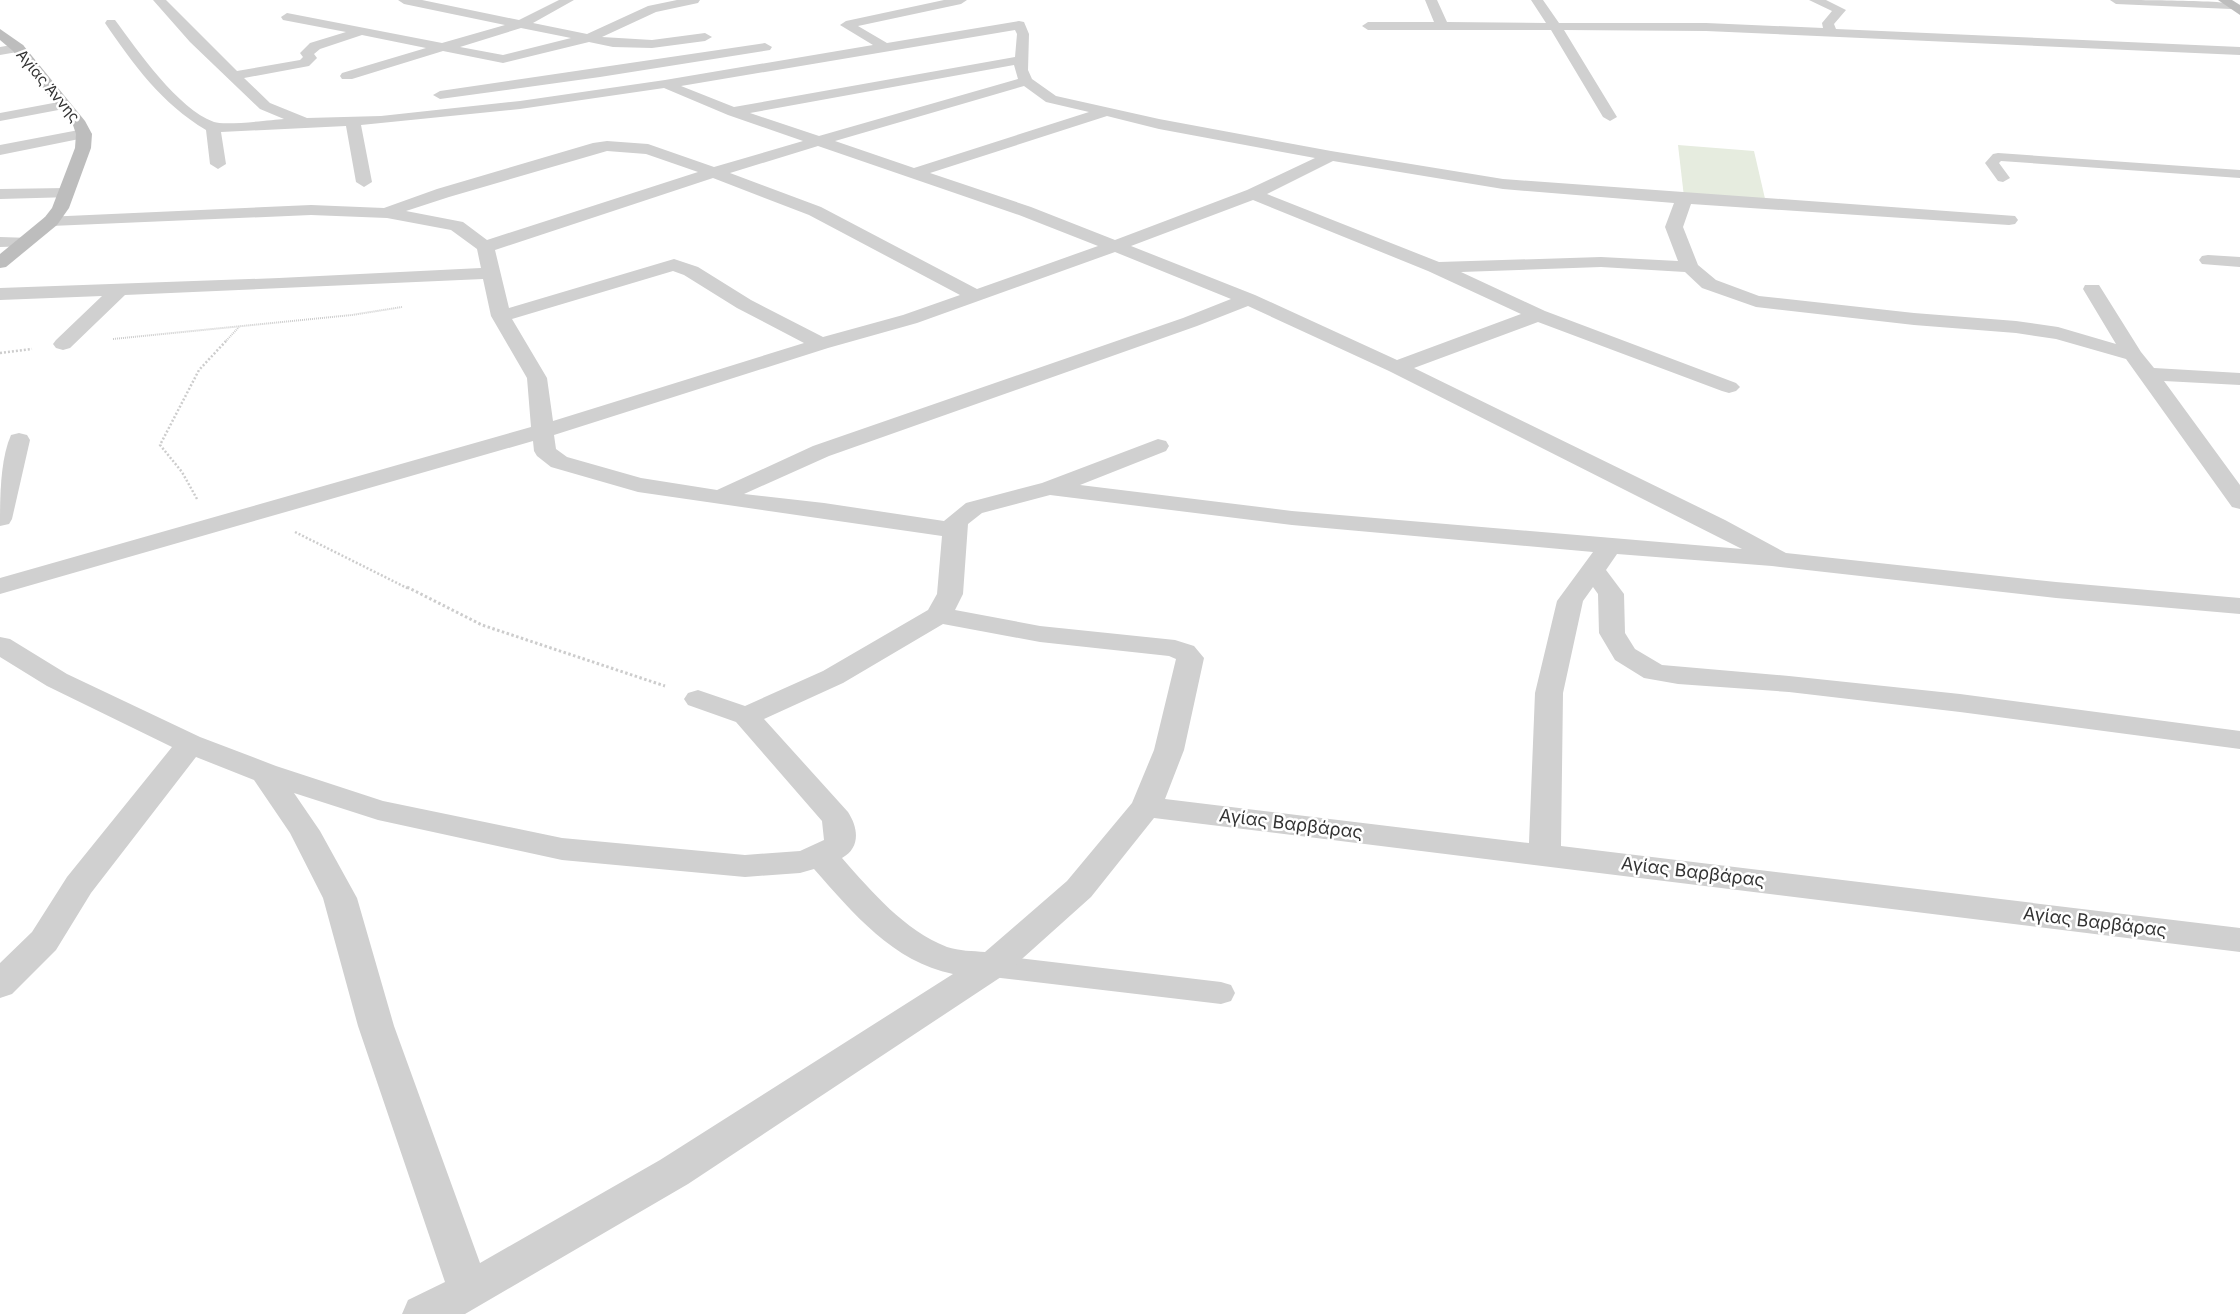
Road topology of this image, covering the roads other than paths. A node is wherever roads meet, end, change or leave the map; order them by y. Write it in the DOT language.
graph roads {
  1 [pos="159,0"];
  2 [pos="404,0"];
  3 [pos="568,0"];
  4 [pos="694,0"];
  5 [pos="961,0"];
  6 [pos="1431,0"];
  7 [pos="1537,0"];
  8 [pos="1815,0"];
  9 [pos="2116,0"];
  10 [pos="676,4"];
  11 [pos="2232,6"];
  12 [pos="287,17"];
  13 [pos="112,22"];
  14 [pos="521,24"];
  15 [pos="1368,26"];
  16 [pos="1442,26"];
  17 [pos="1555,26"];
  18 [pos="361,32"];
  19 [pos="1830,32"];
  20 [pos="0,33"];
  21 [pos="704,36"];
  22 [pos="589,38"];
  23 [pos="444,47"];
  24 [pos="765,47"];
  25 [pos="885,47"];
  26 [pos="18,48"];
  27 [pos="0,51"];
  28 [pos="2240,51"];
  29 [pos="733,52"];
  30 [pos="1021,60"];
  31 [pos="600,73"];
  32 [pos="234,76"];
  33 [pos="346,76"];
  34 [pos="1026,81"];
  35 [pos="665,84"];
  36 [pos="624,90"];
  37 [pos="390,105"];
  38 [pos="431,105"];
  39 [pos="64,106"];
  40 [pos="733,112"];
  41 [pos="1106,112"];
  42 [pos="0,117"];
  43 [pos="1610,117"];
  44 [pos="353,122"];
  45 [pos="304,123"];
  46 [pos="213,128"];
  47 [pos="84,134"];
  48 [pos="817,140"];
  49 [pos="0,150"];
  50 [pos="1331,156"];
  51 [pos="218,164"];
  52 [pos="711,173"];
  53 [pos="914,173"];
  54 [pos="2240,174"];
  55 [pos="2003,178"];
  56 [pos="364,182"];
  57 [pos="66,193"];
  58 [pos="0,194"];
  59 [pos="1253,194"];
  60 [pos="1684,199"];
  61 [pos="387,213"];
  62 [pos="2009,220"];
  63 [pos="52,221"];
  64 [pos="0,242"];
  65 [pos="25,242"];
  66 [pos="1115,246"];
  67 [pos="485,247"];
  68 [pos="2208,260"];
  69 [pos="2240,262"];
  70 [pos="0,263"];
  71 [pos="1435,267"];
  72 [pos="1690,267"];
  73 [pos="490,273"];
  74 [pos="2092,289"];
  75 [pos="118,291"];
  76 [pos="0,294"];
  77 [pos="976,296"];
  78 [pos="1248,299"];
  79 [pos="1538,315"];
  80 [pos="501,316"];
  81 [pos="63,344"];
  82 [pos="820,344"];
  83 [pos="2133,354"];
  84 [pos="1396,367"];
  85 [pos="2148,374"];
  86 [pos="2240,380"];
  87 [pos="1729,387"];
  88 [pos="543,432"];
  89 [pos="19,440"];
  90 [pos="1158,446"];
  91 [pos="2232,478"];
  92 [pos="1050,488"];
  93 [pos="721,498"];
  94 [pos="2240,502"];
  95 [pos="0,519"];
  96 [pos="954,530"];
  97 [pos="1610,546"];
  98 [pos="1780,560"];
  99 [pos="1593,570"];
  100 [pos="0,586"];
  101 [pos="2240,606"];
  102 [pos="939,615"];
  103 [pos="0,645"];
  104 [pos="698,699"];
  105 [pos="746,716"];
  106 [pos="2240,740"];
  107 [pos="190,744"];
  108 [pos="264,773"];
  109 [pos="1146,807"];
  110 [pos="1545,854"];
  111 [pos="821,856"];
  112 [pos="2236,945"];
  113 [pos="992,966"];
  114 [pos="0,985"];
  115 [pos="1221,993"];
  116 [pos="469,1291"];
  117 [pos="423,1314"];
  1 -- 32 [label="street"];
  2 -- 14 [label="street"];
  3 -- 14 [label="street"];
  4 -- 10 [label="street"];
  5 -- 25 [label="street"];
  6 -- 16 [label="street"];
  7 -- 17 [label="street"];
  8 -- 19 [label="street"];
  9 -- 11 [label="street"];
  10 -- 21 [label="street"];
  10 -- 22 [label="street"];
  12 -- 18 [label="street"];
  13 -- 46 [label="street"];
  14 -- 22 [label="street"];
  14 -- 23 [label="street"];
  15 -- 16 [label="street"];
  16 -- 17 [label="street"];
  17 -- 19 [label="street"];
  17 -- 43 [label="street"];
  18 -- 23 [label="street"];
  18 -- 32 [label="street"];
  19 -- 28 [label="street"];
  20 -- 26 [label="street, Αγίας Άννης"];
  21 -- 22 [label="street"];
  21 -- 29 [label="street"];
  22 -- 23 [label="street"];
  23 -- 33 [label="street"];
  24 -- 29 [label="street"];
  25 -- 30 [label="street"];
  25 -- 35 [label="street"];
  26 -- 27 [label="street"];
  26 -- 39 [label="street, Αγίας Άννης"];
  29 -- 31 [label="street"];
  30 -- 34 [label="street"];
  30 -- 40 [label="street"];
  31 -- 36 [label="street"];
  31 -- 38 [label="street"];
  32 -- 45 [label="street"];
  34 -- 41 [label="street"];
  34 -- 48 [label="street"];
  35 -- 36 [label="street"];
  35 -- 40 [label="street"];
  36 -- 38 [label="street"];
  37 -- 38 [label="street"];
  38 -- 44 [label="street"];
  39 -- 42 [label="street"];
  39 -- 47 [label="street, Αγίας Άννης"];
  40 -- 48 [label="street"];
  41 -- 50 [label="street"];
  41 -- 53 [label="street"];
  44 -- 45 [label="street"];
  44 -- 56 [label="street"];
  45 -- 46 [label="street"];
  46 -- 51 [label="street"];
  47 -- 49 [label="street"];
  47 -- 57 [label="street, Αγίας Άννης"];
  48 -- 52 [label="street"];
  48 -- 53 [label="street"];
  50 -- 59 [label="street"];
  50 -- 60 [label="street"];
  52 -- 61 [label="street"];
  52 -- 67 [label="street"];
  52 -- 77 [label="street"];
  53 -- 66 [label="street"];
  54 -- 55 [label="lane"];
  57 -- 58 [label="street"];
  57 -- 63 [label="street, Αγίας Άννης"];
  59 -- 66 [label="street"];
  59 -- 71 [label="street"];
  60 -- 62 [label="street"];
  60 -- 72 [label="street"];
  61 -- 63 [label="street"];
  61 -- 67 [label="street"];
  63 -- 65 [label="street, Αγίας Άννης"];
  64 -- 65 [label="street"];
  65 -- 70 [label="street, Αγίας Άννης"];
  66 -- 77 [label="street"];
  66 -- 78 [label="street"];
  67 -- 73 [label="street"];
  68 -- 69 [label="street"];
  71 -- 72 [label="street"];
  71 -- 79 [label="street"];
  72 -- 83 [label="street"];
  73 -- 75 [label="street"];
  73 -- 80 [label="street"];
  74 -- 83 [label="street"];
  75 -- 76 [label="street"];
  75 -- 81 [label="street"];
  77 -- 82 [label="street"];
  78 -- 84 [label="street"];
  78 -- 93 [label="street"];
  79 -- 84 [label="street"];
  79 -- 87 [label="street"];
  80 -- 82 [label="street"];
  80 -- 88 [label="street"];
  82 -- 88 [label="street"];
  83 -- 85 [label="street"];
  84 -- 98 [label="street"];
  85 -- 86 [label="street"];
  85 -- 91 [label="street"];
  88 -- 93 [label="street"];
  88 -- 100 [label="street"];
  89 -- 95 [label="street"];
  90 -- 92 [label="street"];
  91 -- 94 [label="street"];
  92 -- 96 [label="street"];
  92 -- 97 [label="street"];
  93 -- 96 [label="street"];
  96 -- 102 [label="street"];
  97 -- 98 [label="street"];
  97 -- 99 [label="street"];
  98 -- 101 [label="street"];
  99 -- 106 [label="street"];
  99 -- 110 [label="street"];
  102 -- 105 [label="street"];
  102 -- 109 [label="street"];
  103 -- 107 [label="street"];
  104 -- 105 [label="street"];
  105 -- 111 [label="street"];
  107 -- 108 [label="street"];
  107 -- 114 [label="street"];
  108 -- 111 [label="street"];
  108 -- 116 [label="street"];
  109 -- 110 [label="street, Αγίας Βαρβάρας"];
  109 -- 113 [label="street"];
  110 -- 112 [label="street, Αγίας Βαρβάρας"];
  111 -- 113 [label="street"];
  113 -- 115 [label="lane"];
  113 -- 116 [label="street"];
  116 -- 117 [label="street"];
}
